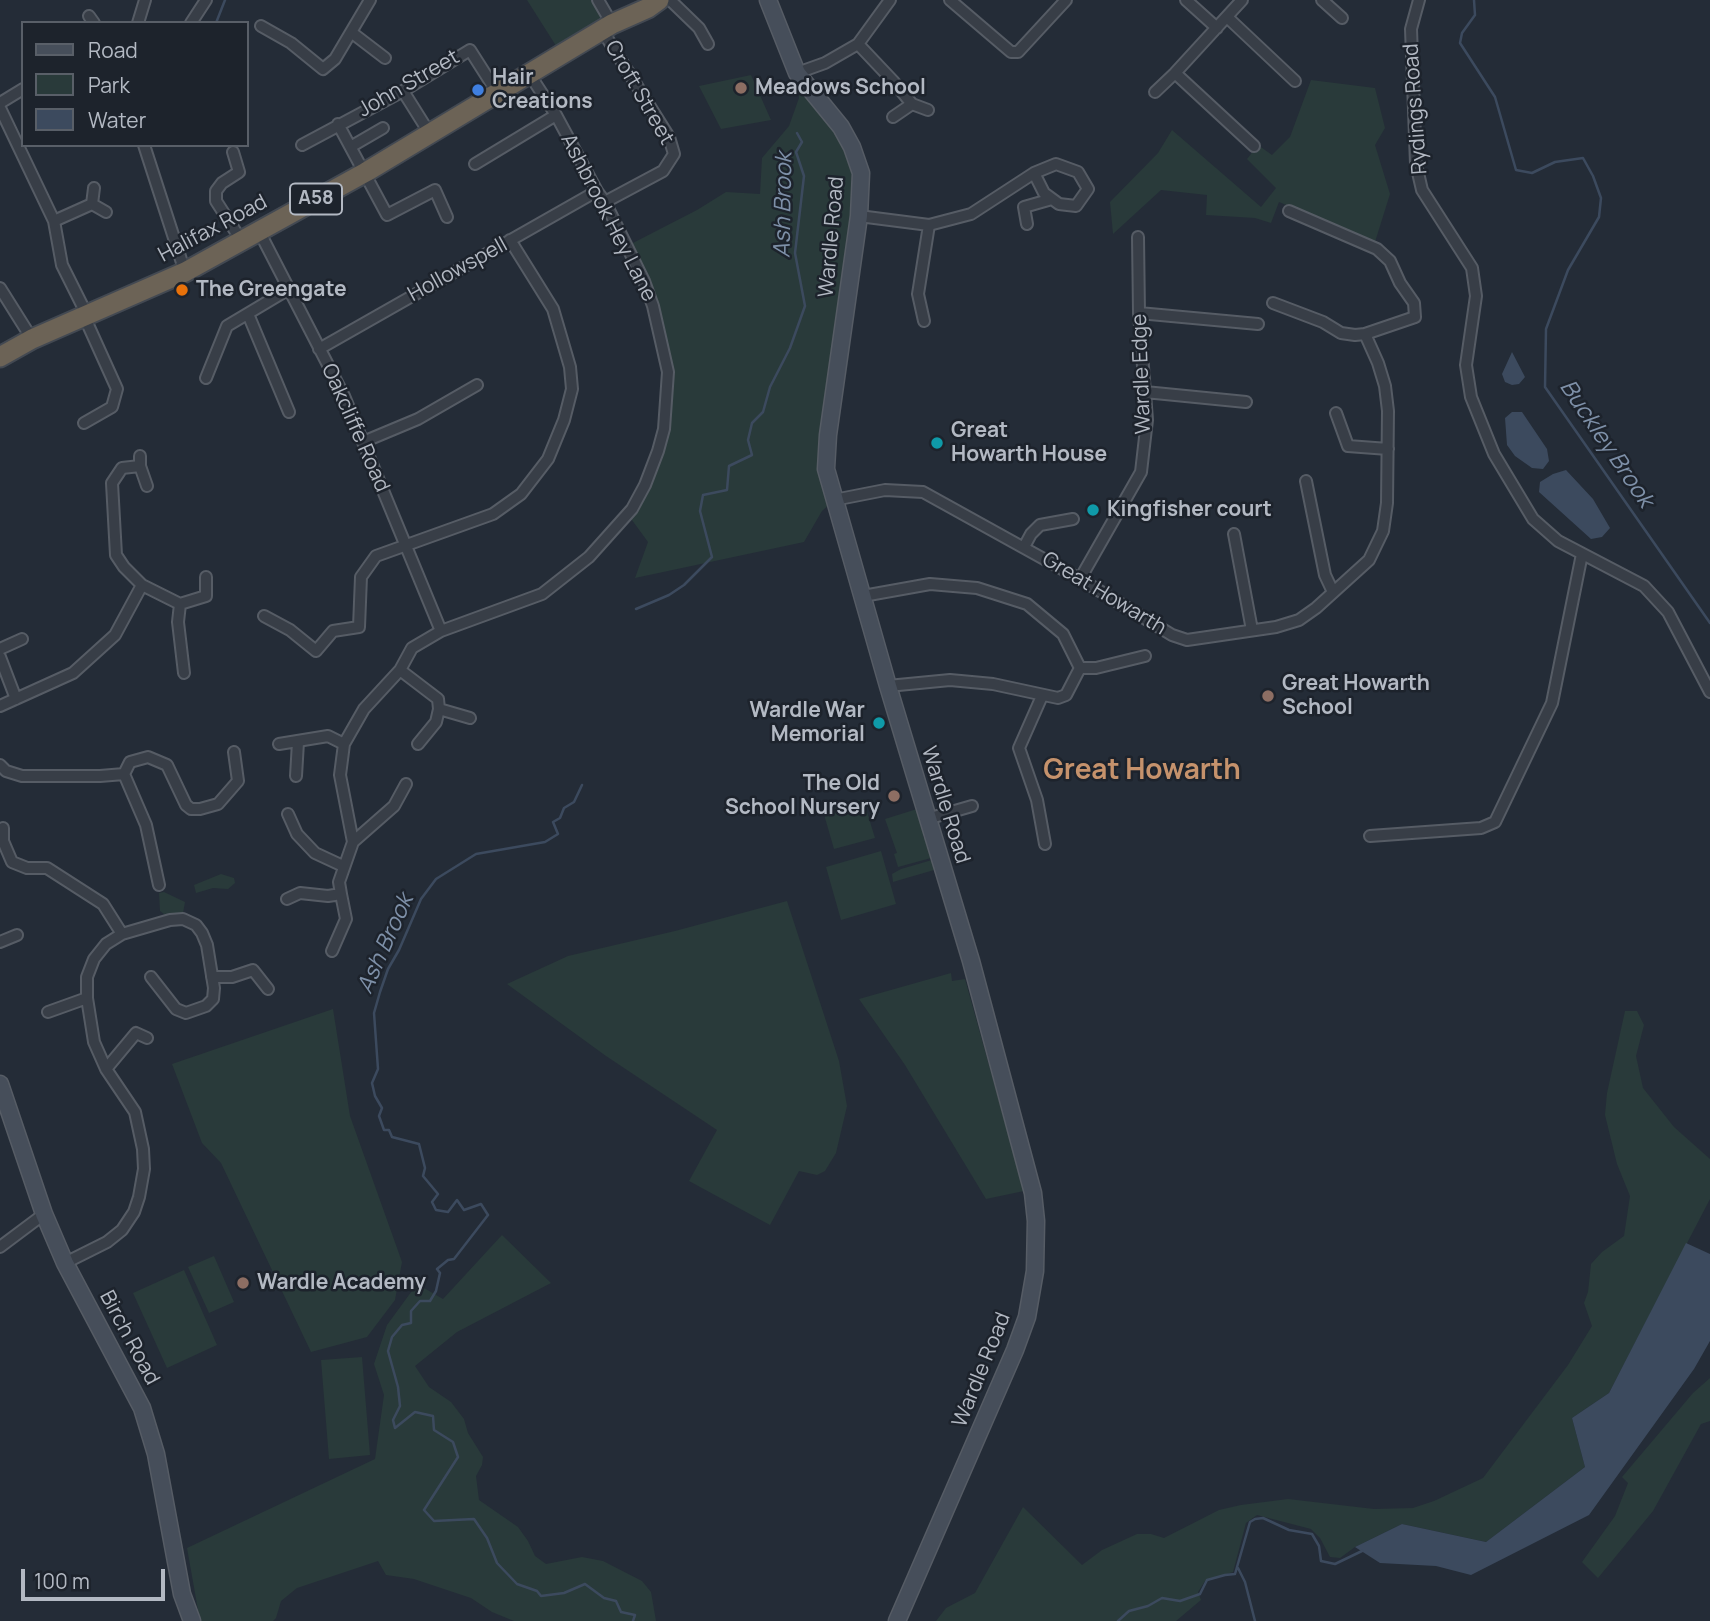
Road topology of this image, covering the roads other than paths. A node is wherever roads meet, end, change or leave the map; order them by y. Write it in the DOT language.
graph roads {
  1 [pos="145,0"];
  2 [pos="205,0"];
  3 [pos="370,0"];
  4 [pos="598,0"];
  5 [pos="642,0"];
  6 [pos="659,0"];
  7 [pos="670,0"];
  8 [pos="768,0"];
  9 [pos="890,0"];
  10 [pos="950,0"];
  11 [pos="1066,0"];
  12 [pos="1186,0"];
  13 [pos="1242,0"];
  14 [pos="1322,0"];
  15 [pos="1419,0"];
  16 [pos="1227,17"];
  17 [pos="1342,18"];
  18 [pos="139,21"];
  19 [pos="192,21"];
  20 [pos="611,25"];
  21 [pos="261,26"];
  22 [pos="1217,28"];
  23 [pos="351,32"];
  24 [pos="708,44"];
  25 [pos="858,44"];
  26 [pos="385,58"];
  27 [pos="797,73"];
  28 [pos="1175,73"];
  29 [pos="530,75"];
  30 [pos="1295,81"];
  31 [pos="21,90"];
  32 [pos="402,90"];
  33 [pos="1155,92"];
  34 [pos="498,94"];
  35 [pos="912,104"];
  36 [pos="0,106"];
  37 [pos="928,110"];
  38 [pos="556,115"];
  39 [pos="893,117"];
  40 [pos="338,124"];
  41 [pos="383,128"];
  42 [pos="430,134"];
  43 [pos="302,145"];
  44 [pos="352,146"];
  45 [pos="1254,146"];
  46 [pos="145,147"];
  47 [pos="233,152"];
  48 [pos="475,164"];
  49 [pos="366,172"];
  50 [pos="1034,173"];
  51 [pos="94,188"];
  52 [pos="597,191"];
  53 [pos="1052,199"];
  54 [pos="605,202"];
  55 [pos="92,204"];
  56 [pos="1289,211"];
  57 [pos="106,212"];
  58 [pos="859,216"];
  59 [pos="447,217"];
  60 [pos="54,221"];
  61 [pos="1027,223"];
  62 [pos="929,225"];
  63 [pos="250,235"];
  64 [pos="1138,237"];
  65 [pos="510,240"];
  66 [pos="185,272"];
  67 [pos="0,288"];
  68 [pos="289,289"];
  69 [pos="1273,303"];
  70 [pos="1139,313"];
  71 [pos="248,314"];
  72 [pos="86,316"];
  73 [pos="924,321"];
  74 [pos="1258,324"];
  75 [pos="1365,334"];
  76 [pos="33,339"];
  77 [pos="319,349"];
  78 [pos="0,356"];
  79 [pos="206,378"];
  80 [pos="477,385"];
  81 [pos="1145,392"];
  82 [pos="1247,402"];
  83 [pos="289,412"];
  84 [pos="1336,413"];
  85 [pos="84,423"];
  86 [pos="363,442"];
  87 [pos="1388,449"];
  88 [pos="1306,481"];
  89 [pos="146,486"];
  90 [pos="834,500"];
  91 [pos="1073,519"];
  92 [pos="1234,534"];
  93 [pos="406,546"];
  94 [pos="1024,547"];
  95 [pos="1582,554"];
  96 [pos="206,577"];
  97 [pos="1080,579"];
  98 [pos="142,584"];
  99 [pos="1333,592"];
  100 [pos="863,596"];
  101 [pos="180,604"];
  102 [pos="264,617"];
  103 [pos="1252,630"];
  104 [pos="441,631"];
  105 [pos="22,639"];
  106 [pos="0,649"];
  107 [pos="1145,656"];
  108 [pos="0,657"];
  109 [pos="1080,668"];
  110 [pos="400,670"];
  111 [pos="184,673"];
  112 [pos="888,686"];
  113 [pos="1710,692"];
  114 [pos="1042,696"];
  115 [pos="16,699"];
  116 [pos="0,706"];
  117 [pos="439,709"];
  118 [pos="470,718"];
  119 [pos="298,741"];
  120 [pos="279,744"];
  121 [pos="344,744"];
  122 [pos="418,744"];
  123 [pos="234,752"];
  124 [pos="0,765"];
  125 [pos="124,774"];
  126 [pos="296,776"];
  127 [pos="406,784"];
  128 [pos="972,806"];
  129 [pos="288,814"];
  130 [pos="927,818"];
  131 [pos="3,828"];
  132 [pos="1370,836"];
  133 [pos="353,842"];
  134 [pos="1045,844"];
  135 [pos="343,866"];
  136 [pos="159,885"];
  137 [pos="341,894"];
  138 [pos="287,899"];
  139 [pos="122,934"];
  140 [pos="17,936"];
  141 [pos="0,942"];
  142 [pos="332,951"];
  143 [pos="212,977"];
  144 [pos="151,978"];
  145 [pos="268,989"];
  146 [pos="87,998"];
  147 [pos="48,1012"];
  148 [pos="147,1038"];
  149 [pos="106,1069"];
  150 [pos="0,1084"];
  151 [pos="44,1214"];
  152 [pos="0,1247"];
  153 [pos="65,1263"];
  154 [pos="192,1621"];
  155 [pos="897,1621"];
  1 -- 18 [label="street"];
  2 -- 19 [label="street"];
  3 -- 23 [label="street"];
  4 -- 20 [label="street"];
  5 -- 20 [label="highway, Halifax Road / A58"];
  6 -- 20 [label="highway, Halifax Road / A58"];
  7 -- 24 [label="street"];
  8 -- 27 [label="street, Wardle Road"];
  9 -- 25 [label="street"];
  10 -- 11 [label="street"];
  12 -- 22 [label="street"];
  13 -- 16 [label="street"];
  14 -- 17 [label="street"];
  15 -- 95 [label="street, Rydings Road"];
  16 -- 22 [label="street"];
  16 -- 30 [label="street"];
  20 -- 29 [label="highway, Halifax Road / A58"];
  20 -- 54 [label="street, Croft Street"];
  21 -- 23 [label="street"];
  22 -- 28 [label="street"];
  23 -- 26 [label="street"];
  25 -- 27 [label="street"];
  25 -- 35 [label="street"];
  27 -- 58 [label="street, Wardle Road"];
  28 -- 33 [label="street"];
  28 -- 45 [label="street"];
  29 -- 34 [label="highway, Halifax Road / A58"];
  29 -- 38 [label="street, Ashbrook Hey Lane"];
  31 -- 36 [label="street"];
  32 -- 34 [label="street, John Street"];
  32 -- 40 [label="street, John Street"];
  32 -- 42 [label="street"];
  34 -- 42 [label="highway, Halifax Road / A58"];
  35 -- 37 [label="street"];
  35 -- 39 [label="street"];
  36 -- 60 [label="street"];
  38 -- 48 [label="street"];
  38 -- 52 [label="street, Ashbrook Hey Lane"];
  40 -- 43 [label="street, John Street"];
  40 -- 44 [label="street"];
  41 -- 44 [label="street"];
  42 -- 49 [label="highway, Halifax Road / A58"];
  44 -- 49 [label="street"];
  46 -- 66 [label="street"];
  47 -- 63 [label="street, Oakcliffe Road"];
  49 -- 59 [label="street"];
  49 -- 63 [label="highway, Halifax Road / A58"];
  50 -- 53 [label="street"];
  50 -- 53 [label="street"];
  50 -- 62 [label="street"];
  51 -- 55 [label="street"];
  52 -- 54 [label="street, Ashbrook Hey Lane"];
  52 -- 65 [label="street, Hollowspell"];
  53 -- 61 [label="street"];
  54 -- 104 [label="street, Ashbrook Hey Lane"];
  55 -- 57 [label="street"];
  55 -- 60 [label="street"];
  56 -- 75 [label="street"];
  58 -- 62 [label="street"];
  58 -- 90 [label="street, Wardle Road"];
  60 -- 72 [label="street"];
  62 -- 73 [label="street"];
  63 -- 66 [label="highway, Halifax Road / A58"];
  63 -- 68 [label="street, Oakcliffe Road"];
  64 -- 70 [label="street, Wardle Edge"];
  65 -- 77 [label="street, Hollowspell"];
  65 -- 93 [label="street"];
  66 -- 72 [label="highway, Halifax Road / A58"];
  67 -- 76 [label="street"];
  68 -- 71 [label="street"];
  68 -- 77 [label="street, Oakcliffe Road"];
  69 -- 75 [label="street"];
  70 -- 74 [label="street"];
  70 -- 81 [label="street, Wardle Edge"];
  71 -- 79 [label="street"];
  71 -- 83 [label="street"];
  72 -- 76 [label="highway, Halifax Road / A58"];
  72 -- 85 [label="street"];
  75 -- 87 [label="street, Great Howarth"];
  76 -- 78 [label="highway, Halifax Road / A58"];
  77 -- 86 [label="street, Oakcliffe Road"];
  80 -- 86 [label="street"];
  81 -- 82 [label="street"];
  81 -- 97 [label="street, Wardle Edge"];
  84 -- 87 [label="street"];
  86 -- 93 [label="street, Oakcliffe Road"];
  87 -- 99 [label="street, Great Howarth"];
  88 -- 99 [label="street"];
  89 -- 98 [label="street"];
  90 -- 94 [label="street, Great Howarth"];
  90 -- 100 [label="street, Wardle Road"];
  91 -- 94 [label="street"];
  92 -- 103 [label="street"];
  93 -- 102 [label="street"];
  93 -- 104 [label="street, Oakcliffe Road"];
  94 -- 97 [label="street, Great Howarth"];
  95 -- 113 [label="street, Rydings Road"];
  95 -- 132 [label="street"];
  96 -- 101 [label="street"];
  97 -- 103 [label="street, Great Howarth"];
  98 -- 101 [label="street"];
  98 -- 115 [label="street"];
  99 -- 103 [label="street, Great Howarth"];
  100 -- 109 [label="street"];
  100 -- 112 [label="street, Wardle Road"];
  101 -- 111 [label="street"];
  104 -- 110 [label="street, Ashbrook Hey Lane"];
  105 -- 106 [label="street"];
  107 -- 109 [label="street"];
  108 -- 115 [label="street"];
  109 -- 114 [label="street"];
  110 -- 117 [label="street"];
  110 -- 121 [label="street, Ashbrook Hey Lane"];
  112 -- 114 [label="street"];
  112 -- 130 [label="street, Wardle Road"];
  114 -- 134 [label="street"];
  115 -- 116 [label="street"];
  117 -- 118 [label="street"];
  117 -- 122 [label="street"];
  119 -- 120 [label="street"];
  119 -- 121 [label="street"];
  119 -- 126 [label="street"];
  121 -- 133 [label="street"];
  123 -- 125 [label="street"];
  124 -- 125 [label="street"];
  125 -- 136 [label="street"];
  127 -- 133 [label="street"];
  128 -- 130 [label="street"];
  129 -- 135 [label="street"];
  130 -- 155 [label="street, Wardle Road"];
  131 -- 139 [label="street"];
  133 -- 135 [label="street"];
  135 -- 137 [label="street"];
  137 -- 138 [label="street"];
  137 -- 142 [label="street"];
  139 -- 143 [label="street"];
  139 -- 146 [label="street"];
  140 -- 141 [label="street"];
  143 -- 144 [label="street"];
  143 -- 145 [label="street"];
  146 -- 147 [label="street"];
  146 -- 149 [label="street"];
  148 -- 149 [label="street"];
  149 -- 153 [label="street"];
  150 -- 151 [label="street, Birch Road"];
  151 -- 152 [label="street"];
  151 -- 153 [label="street, Birch Road"];
  153 -- 154 [label="street, Birch Road"];
}
